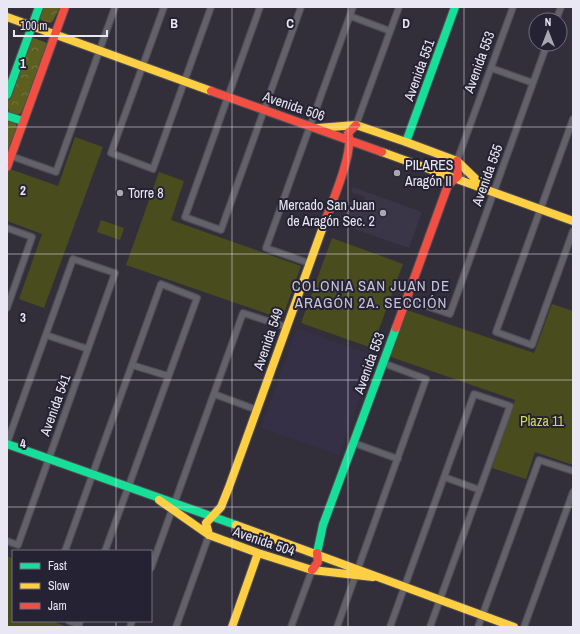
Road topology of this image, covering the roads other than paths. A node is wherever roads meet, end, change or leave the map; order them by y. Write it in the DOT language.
graph roads {
  1 [pos="39,7"];
  2 [pos="65,7"];
  3 [pos="116,7"];
  4 [pos="164,7"];
  5 [pos="211,7"];
  6 [pos="260,7"];
  7 [pos="301,7"];
  8 [pos="353,7"];
  9 [pos="398,7"];
  10 [pos="455,7"];
  11 [pos="513,7"];
  12 [pos="350,16"];
  13 [pos="7,17"];
  14 [pos="32,26"];
  15 [pos="390,31"];
  16 [pos="55,34"];
  17 [pos="100,50"];
  18 [pos="544,52"];
  19 [pos="143,66"];
  20 [pos="491,68"];
  21 [pos="184,81"];
  22 [pos="534,83"];
  23 [pos="7,95"];
  24 [pos="228,97"];
  25 [pos="264,109"];
  26 [pos="7,116"];
  27 [pos="573,119"];
  28 [pos="24,122"];
  29 [pos="356,125"];
  30 [pos="314,127"];
  31 [pos="351,140"];
  32 [pos="406,142"];
  33 [pos="11,156"];
  34 [pos="457,161"];
  35 [pos="7,167"];
  36 [pos="456,178"];
  37 [pos="490,191"];
  38 [pos="540,209"];
  39 [pos="573,221"];
  40 [pos="7,228"];
  41 [pos="573,231"];
  42 [pos="309,263"];
  43 [pos="406,299"];
  44 [pos="7,308"];
  45 [pos="286,328"];
  46 [pos="46,334"];
  47 [pos="88,349"];
  48 [pos="383,363"];
  49 [pos="132,365"];
  50 [pos="168,376"];
  51 [pos="214,394"];
  52 [pos="257,410"];
  53 [pos="354,443"];
  54 [pos="7,444"];
  55 [pos="49,459"];
  56 [pos="398,459"];
  57 [pos="573,471"];
  58 [pos="92,475"];
  59 [pos="444,477"];
  60 [pos="128,488"];
  61 [pos="480,490"];
  62 [pos="573,492"];
  63 [pos="174,505"];
  64 [pos="212,515"];
  65 [pos="209,535"];
  66 [pos="7,541"];
  67 [pos="65,550"];
  68 [pos="106,550"];
  69 [pos="258,553"];
  70 [pos="317,553"];
  71 [pos="152,565"];
  72 [pos="312,570"];
  73 [pos="357,572"];
  74 [pos="404,587"];
  75 [pos="440,600"];
  76 [pos="482,615"];
  77 [pos="176,627"];
  78 [pos="232,627"];
  79 [pos="292,627"];
  80 [pos="337,627"];
  81 [pos="390,627"];
  82 [pos="430,627"];
  83 [pos="478,627"];
  84 [pos="514,627"];
  85 [pos="524,627"];
  1 -- 14 [label="street"];
  2 -- 16 [label="street"];
  3 -- 17 [label="street"];
  4 -- 19 [label="street"];
  5 -- 21 [label="street"];
  6 -- 24 [label="street"];
  7 -- 25 [label="street"];
  8 -- 12 [label="street"];
  9 -- 15 [label="street"];
  10 -- 32 [label="street, Avenida 551"];
  11 -- 20 [label="street, Avenida 553"];
  12 -- 15 [label="street"];
  12 -- 30 [label="street"];
  13 -- 14 [label="street, Avenida 506"];
  14 -- 16 [label="street, Avenida 506"];
  14 -- 23 [label="street"];
  15 -- 29 [label="street"];
  16 -- 17 [label="street, Avenida 506"];
  16 -- 28 [label="street"];
  17 -- 19 [label="street, Avenida 506"];
  17 -- 33 [label="street"];
  18 -- 22 [label="street, Avenida 555"];
  19 -- 21 [label="street, Avenida 506"];
  19 -- 21 [label="street"];
  20 -- 22 [label="street"];
  20 -- 34 [label="street, Avenida 553"];
  21 -- 24 [label="street, Avenida 506"];
  22 -- 37 [label="street, Avenida 555"];
  24 -- 25 [label="street, Avenida 506"];
  24 -- 25 [label="street"];
  25 -- 30 [label="street, Avenida 506"];
  26 -- 28 [label="street"];
  27 -- 38 [label="street"];
  28 -- 33 [label="street"];
  29 -- 30 [label="street"];
  29 -- 31 [label="street, Avenida 549"];
  29 -- 32 [label="street"];
  30 -- 31 [label="street, Avenida 506"];
  30 -- 42 [label="street"];
  31 -- 36 [label="street, Avenida 506"];
  31 -- 42 [label="street, Avenida 549"];
  32 -- 34 [label="street"];
  33 -- 35 [label="street"];
  34 -- 36 [label="street, Avenida 553"];
  34 -- 37 [label="street"];
  36 -- 37 [label="street, Avenida 506"];
  36 -- 43 [label="street, Avenida 553"];
  37 -- 38 [label="street, Avenida 506"];
  37 -- 43 [label="street, Avenida 555"];
  38 -- 39 [label="street, Avenida 506"];
  38 -- 41 [label="street"];
  40 -- 44 [label="street"];
  42 -- 45 [label="street, Avenida 549"];
  43 -- 48 [label="street, Avenida 553"];
  45 -- 51 [label="street"];
  45 -- 52 [label="street, Avenida 549"];
  46 -- 47 [label="street"];
  46 -- 47 [label="street, Avenida 541"];
  46 -- 54 [label="street"];
  47 -- 55 [label="street, Avenida 541"];
  48 -- 53 [label="street, Avenida 553"];
  48 -- 56 [label="street"];
  49 -- 50 [label="street"];
  49 -- 50 [label="street"];
  49 -- 58 [label="street"];
  50 -- 60 [label="street"];
  51 -- 52 [label="street"];
  51 -- 63 [label="street"];
  52 -- 64 [label="street, Avenida 549"];
  53 -- 56 [label="street"];
  53 -- 70 [label="street, Avenida 553"];
  54 -- 55 [label="street, Avenida 504"];
  55 -- 58 [label="street, Avenida 504"];
  55 -- 66 [label="street, Avenida 541"];
  56 -- 73 [label="street"];
  57 -- 76 [label="street"];
  58 -- 60 [label="street, Avenida 504"];
  58 -- 67 [label="street"];
  59 -- 61 [label="street"];
  59 -- 61 [label="street"];
  59 -- 74 [label="street"];
  60 -- 63 [label="street, Avenida 504"];
  60 -- 68 [label="street"];
  61 -- 75 [label="street"];
  62 -- 85 [label="street"];
  63 -- 64 [label="street, Avenida 504"];
  63 -- 65 [label="street, Avenida 504"];
  63 -- 71 [label="street"];
  64 -- 65 [label="street"];
  64 -- 70 [label="street, Avenida 504"];
  65 -- 69 [label="street, Avenida 504"];
  65 -- 77 [label="street"];
  69 -- 72 [label="street, Avenida 504"];
  69 -- 78 [label="street"];
  70 -- 72 [label="street, Avenida 553"];
  70 -- 73 [label="street, Avenida 504"];
  72 -- 73 [label="street, Avenida 504"];
  72 -- 79 [label="street"];
  73 -- 74 [label="street, Avenida 504"];
  73 -- 80 [label="street"];
  74 -- 75 [label="street, Avenida 504"];
  74 -- 81 [label="street"];
  75 -- 76 [label="street, Avenida 504"];
  75 -- 82 [label="street"];
  76 -- 83 [label="street"];
  76 -- 84 [label="street, Avenida 504"];
}
